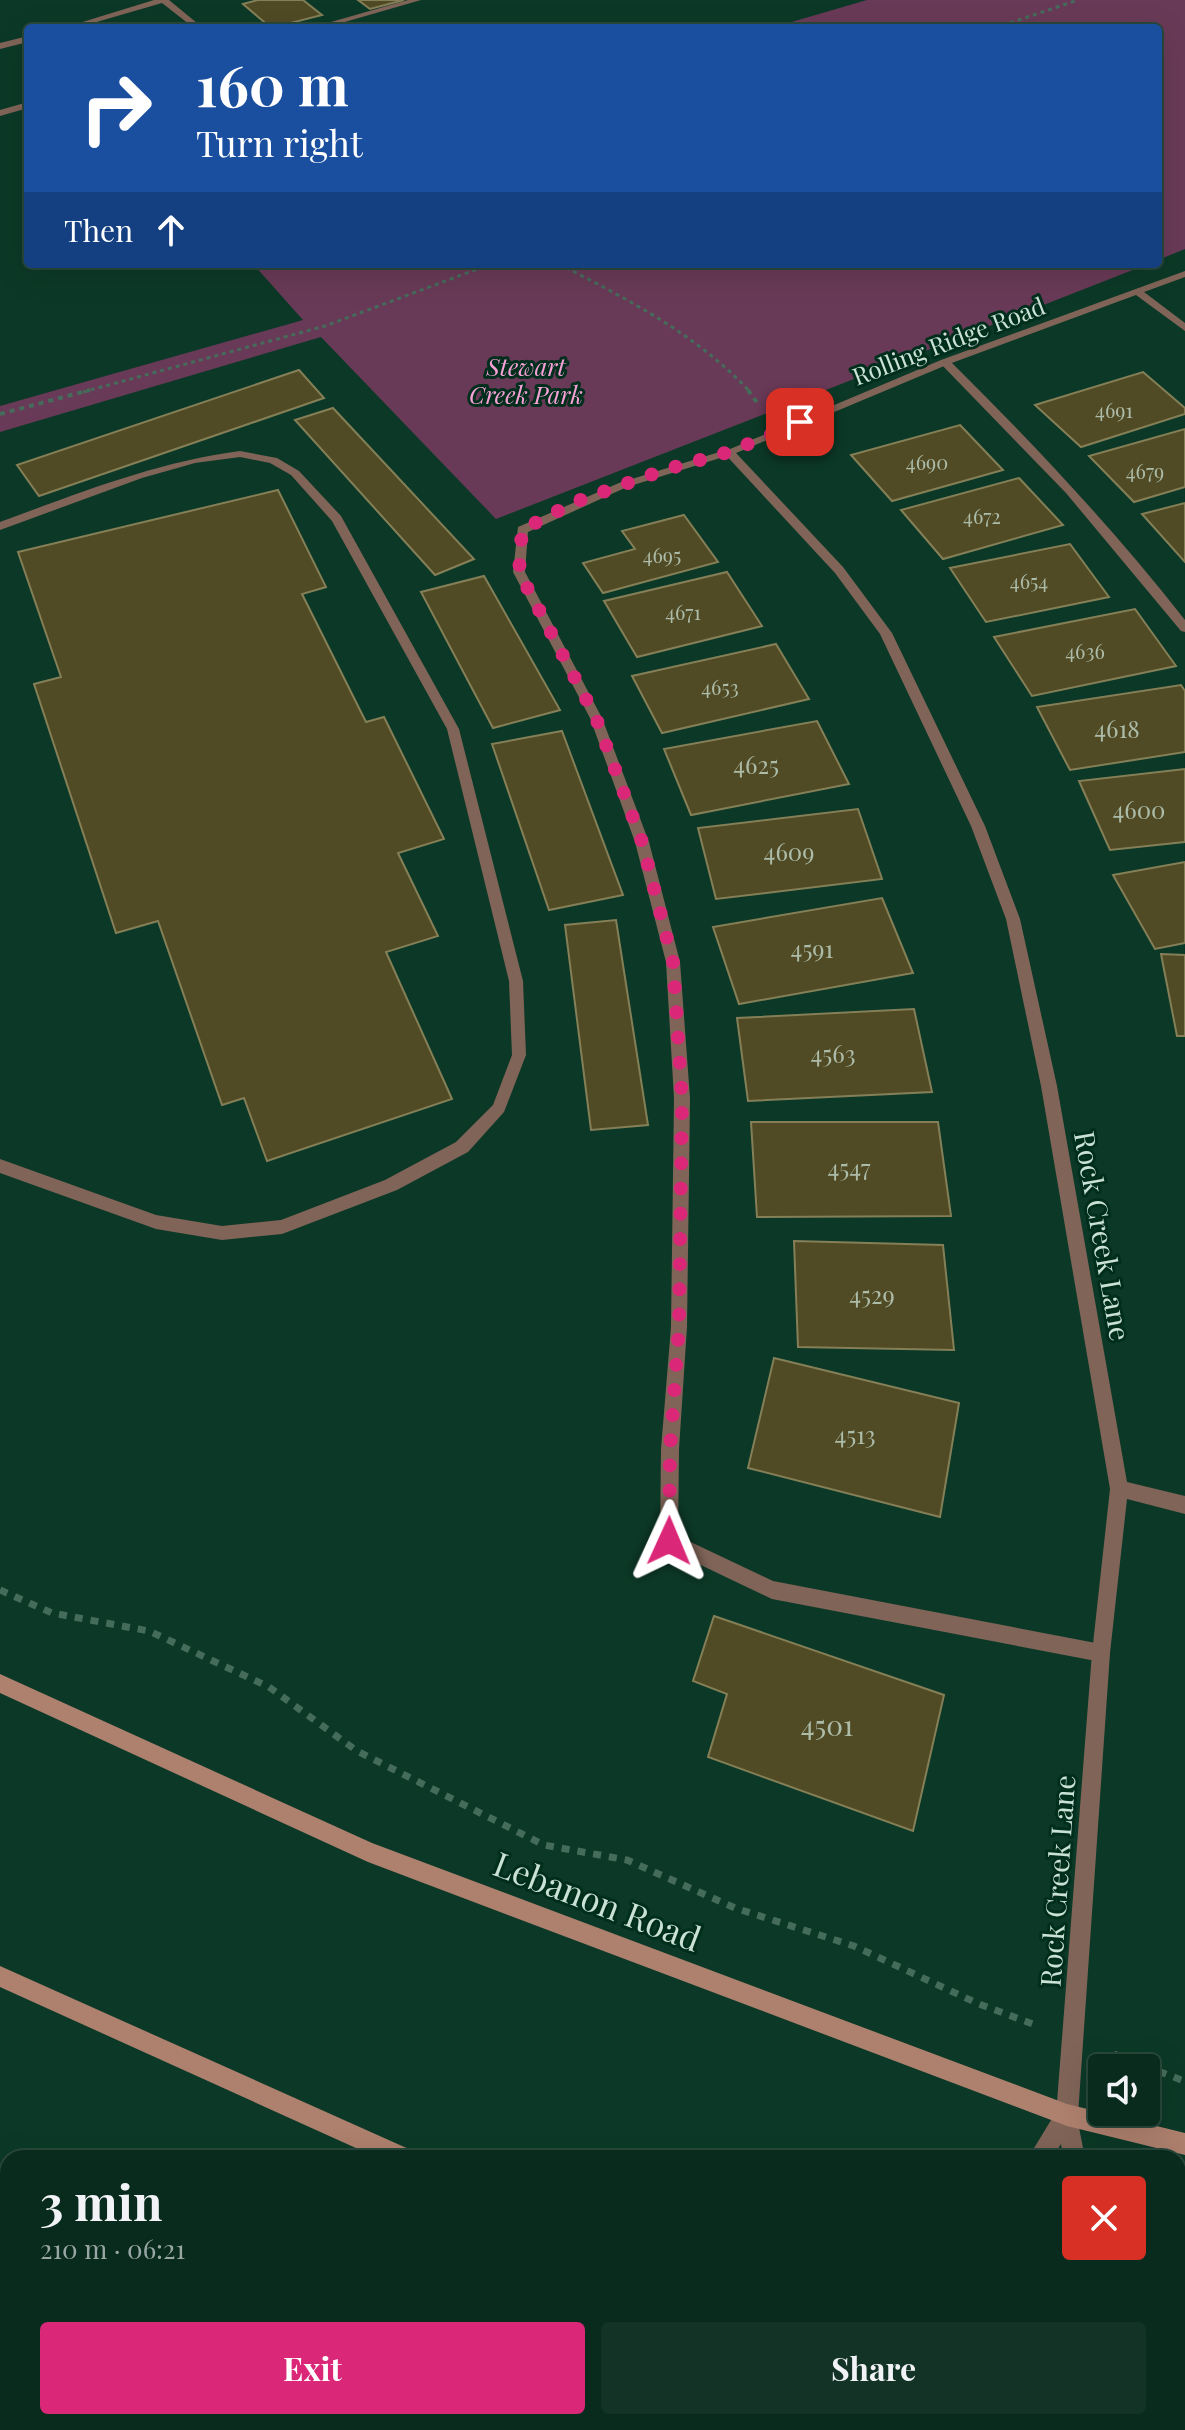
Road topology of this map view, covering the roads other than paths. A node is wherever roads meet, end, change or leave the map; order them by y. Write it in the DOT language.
graph roads {
  1 [pos="163,0"];
  2 [pos="417,0"];
  3 [pos="81,24"];
  4 [pos="194,24"];
  5 [pos="329,24"];
  6 [pos="24,40"];
  7 [pos="0,46"];
  8 [pos="24,106"];
  9 [pos="0,113"];
  10 [pos="1185,274"];
  11 [pos="1139,293"];
  12 [pos="1185,328"];
  13 [pos="945,362"];
  14 [pos="729,452"];
  15 [pos="0,526"];
  16 [pos="1185,628"];
  17 [pos="0,1166"];
  18 [pos="1119,1489"];
  19 [pos="1185,1505"];
  20 [pos="1101,1653"];
  21 [pos="0,1683"];
  22 [pos="0,1976"];
  23 [pos="1067,2115"];
  24 [pos="1185,2144"];
  25 [pos="385,2150"];
  26 [pos="1044,2150"];
  27 [pos="1073,2150"];
  1 -- 3 [label="street"];
  1 -- 4 [label="street"];
  2 -- 5 [label="street"];
  6 -- 7 [label="street"];
  8 -- 9 [label="street"];
  10 -- 11 [label="street, Rolling Ridge Road"];
  11 -- 12 [label="street"];
  11 -- 13 [label="street, Rolling Ridge Road"];
  13 -- 14 [label="street, Rolling Ridge Road"];
  13 -- 16 [label="street"];
  14 -- 18 [label="street, Rock Creek Lane"];
  14 -- 20 [label="street, Rolling Ridge Road"];
  15 -- 17 [label="street"];
  18 -- 19 [label="street"];
  18 -- 20 [label="street, Rock Creek Lane"];
  20 -- 23 [label="street, Rock Creek Lane"];
  21 -- 23 [label="main road, Lebanon Road"];
  22 -- 25 [label="main road"];
  23 -- 24 [label="main road, Lebanon Road"];
  23 -- 26 [label="street"];
  23 -- 27 [label="street"];
}
